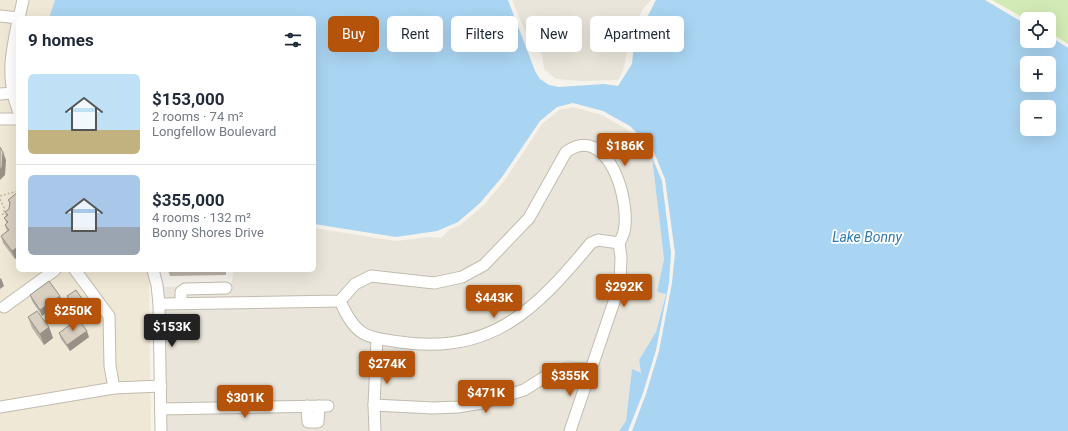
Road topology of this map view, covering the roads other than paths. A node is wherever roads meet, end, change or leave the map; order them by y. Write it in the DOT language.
graph roads {
  1 [pos="23,0"];
  2 [pos="0,16"];
  3 [pos="19,16"];
  4 [pos="16,19"];
  5 [pos="16,30"];
  6 [pos="13,93"];
  7 [pos="0,94"];
  8 [pos="16,103"];
  9 [pos="0,119"];
  10 [pos="16,119"];
  11 [pos="619,243"];
  12 [pos="52,272"];
  13 [pos="76,272"];
  14 [pos="154,272"];
  15 [pos="226,288"];
  16 [pos="340,300"];
  17 [pos="181,303"];
  18 [pos="159,304"];
  19 [pos="4,307"];
  20 [pos="377,339"];
  21 [pos="591,369"];
  22 [pos="160,386"];
  23 [pos="114,388"];
  24 [pos="374,405"];
  25 [pos="307,406"];
  26 [pos="0,407"];
  27 [pos="161,409"];
  28 [pos="313,427"];
  29 [pos="161,431"];
  30 [pos="375,431"];
  31 [pos="570,431"];
  1 -- 3 [label="street"];
  2 -- 4 [label="street"];
  5 -- 6 [label="street"];
  6 -- 7 [label="street"];
  6 -- 8 [label="street"];
  9 -- 10 [label="street"];
  11 -- 16 [label="street"];
  11 -- 20 [label="street"];
  11 -- 21 [label="street"];
  12 -- 19 [label="street"];
  13 -- 23 [label="street"];
  14 -- 18 [label="street"];
  15 -- 17 [label="street"];
  16 -- 17 [label="street"];
  16 -- 20 [label="street"];
  17 -- 18 [label="street"];
  18 -- 22 [label="street"];
  20 -- 24 [label="street"];
  21 -- 24 [label="street"];
  21 -- 31 [label="street"];
  22 -- 23 [label="street"];
  22 -- 27 [label="street"];
  23 -- 26 [label="street"];
  24 -- 30 [label="street"];
  25 -- 27 [label="street"];
  25 -- 28 [label="street"];
  25 -- 28 [label="street"];
  27 -- 29 [label="street"];
}
